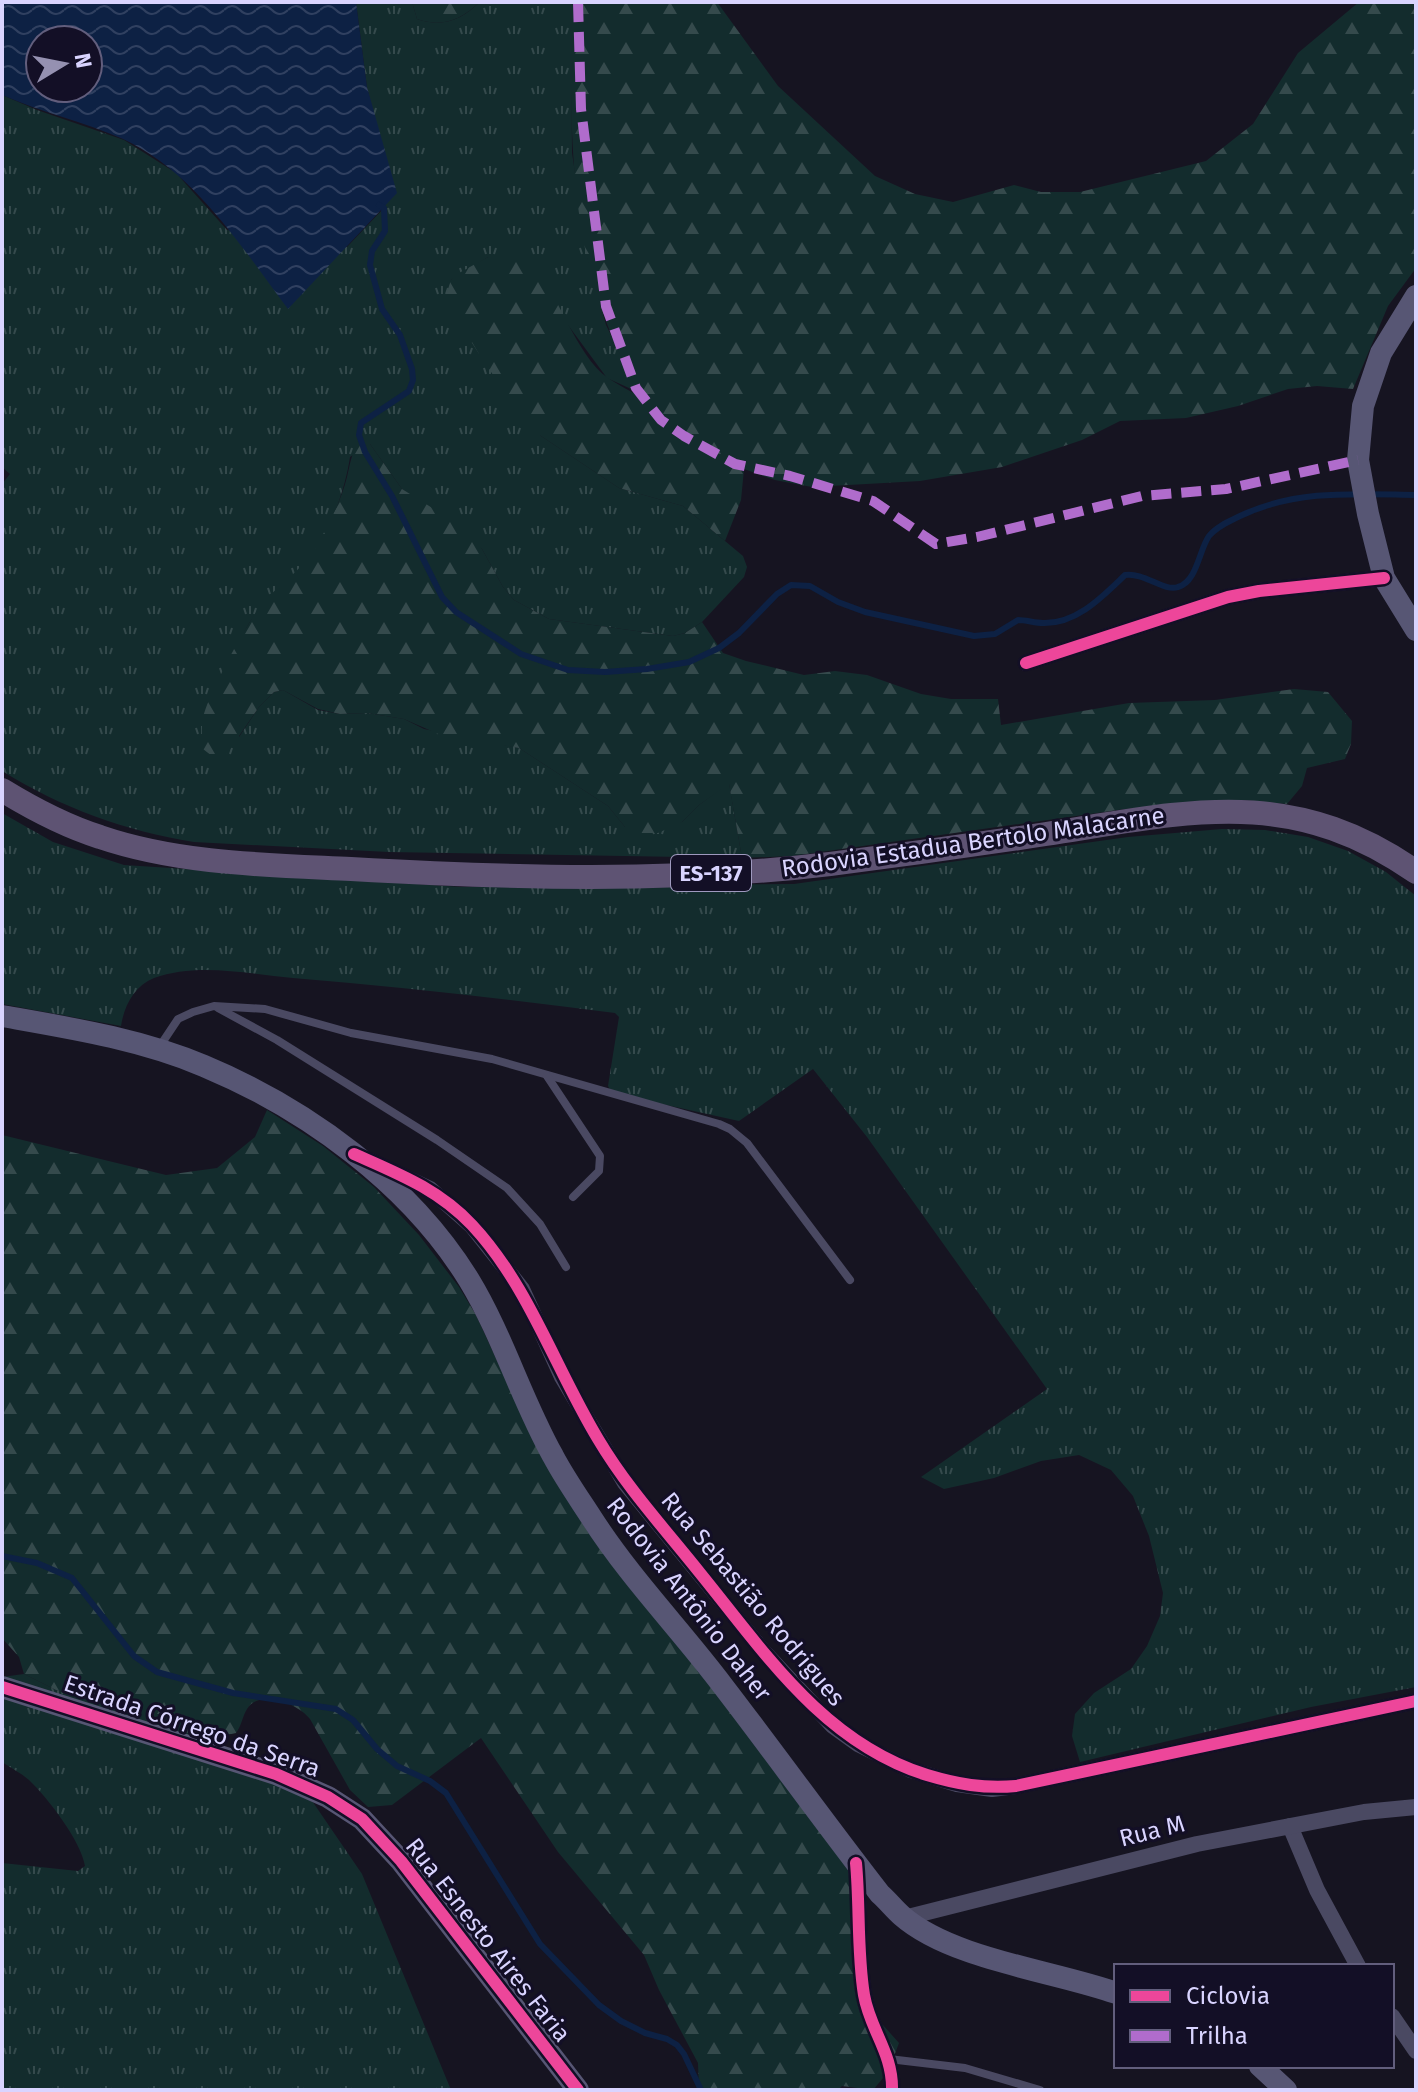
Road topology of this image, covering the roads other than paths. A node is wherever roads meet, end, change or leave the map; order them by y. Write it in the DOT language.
graph roads {
  1 [pos="1416,296"];
  2 [pos="1384,578"];
  3 [pos="1416,630"];
  4 [pos="1026,663"];
  5 [pos="2,790"];
  6 [pos="1416,872"];
  7 [pos="214,1006"];
  8 [pos="2,1016"];
  9 [pos="158,1050"];
  10 [pos="547,1075"];
  11 [pos="354,1154"];
  12 [pos="573,1197"];
  13 [pos="566,1267"];
  14 [pos="850,1280"];
  15 [pos="2,1687"];
  16 [pos="1416,1701"];
  17 [pos="1416,1807"];
  18 [pos="362,1819"];
  19 [pos="1290,1826"];
  20 [pos="856,1863"];
  21 [pos="904,1918"];
  22 [pos="1357,1964"];
  23 [pos="1114,1992"];
  24 [pos="1394,2019"];
  25 [pos="1416,2051"];
  26 [pos="889,2059"];
  27 [pos="1262,2068"];
  28 [pos="578,2090"];
  29 [pos="892,2090"];
  30 [pos="1040,2090"];
  31 [pos="1286,2090"];
  1 -- 2 [label="main road"];
  2 -- 3 [label="main road"];
  2 -- 4 [label="street"];
  5 -- 6 [label="main road, Rodovia Estadua Bertolo Malacarne / ES-137"];
  7 -- 9 [label="lane"];
  7 -- 10 [label="lane"];
  7 -- 13 [label="lane"];
  8 -- 9 [label="main road, Rodovia Antônio Daher"];
  9 -- 11 [label="main road, Rodovia Antônio Daher"];
  10 -- 12 [label="lane"];
  10 -- 14 [label="lane"];
  11 -- 16 [label="street, Rua Sebastião Rodrigues"];
  11 -- 20 [label="main road, Rodovia Antônio Daher"];
  15 -- 18 [label="main road, Estrada Córrego da Serra"];
  17 -- 19 [label="street, Rua M"];
  18 -- 28 [label="main road, Rua Esnesto Aires Faria"];
  19 -- 21 [label="street, Rua M"];
  19 -- 22 [label="street"];
  20 -- 21 [label="main road, Rodovia Antônio Daher"];
  20 -- 26 [label="street"];
  21 -- 23 [label="main road, Rodovia Antônio Daher"];
  24 -- 25 [label="street"];
  26 -- 29 [label="street"];
  26 -- 30 [label="lane"];
  27 -- 31 [label="main road"];
}
